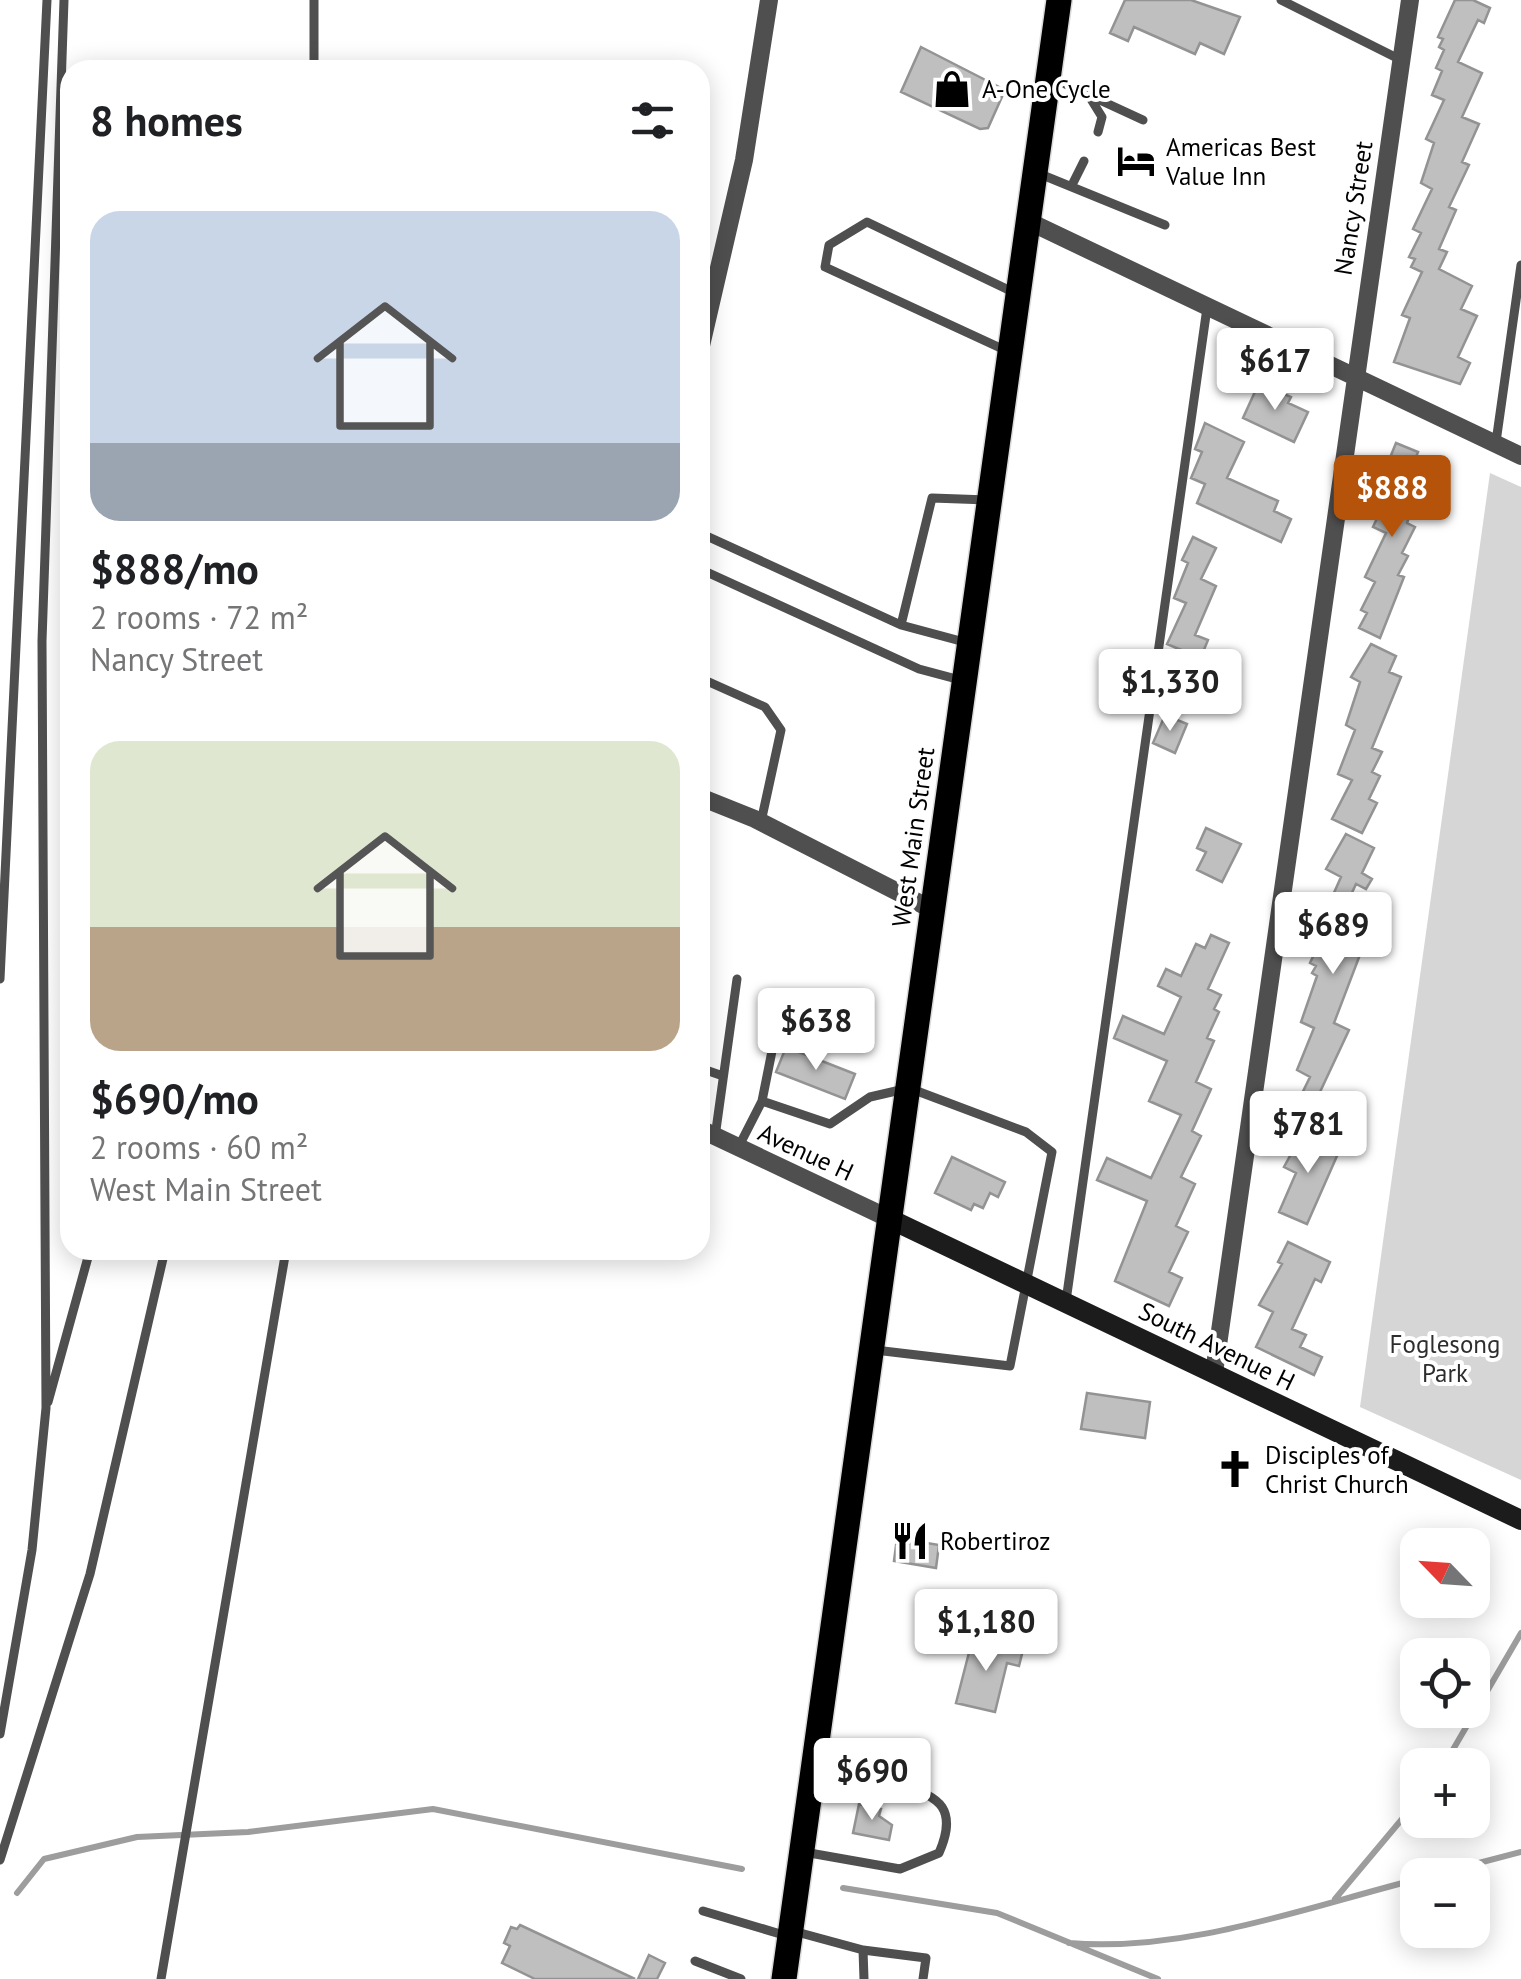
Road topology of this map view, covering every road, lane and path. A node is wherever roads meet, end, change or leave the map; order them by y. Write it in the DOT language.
graph roads {
  1 [pos="47,0"];
  2 [pos="64,0"];
  3 [pos="314,0"];
  4 [pos="768,0"];
  5 [pos="1060,0"];
  6 [pos="1280,0"];
  7 [pos="1410,0"];
  8 [pos="62,60"];
  9 [pos="314,60"];
  10 [pos="1401,60"];
  11 [pos="1049,76"];
  12 [pos="1087,94"];
  13 [pos="60,116"];
  14 [pos="1143,120"];
  15 [pos="1098,132"];
  16 [pos="1084,161"];
  17 [pos="1037,173"];
  18 [pos="1072,185"];
  19 [pos="1030,222"];
  20 [pos="1165,225"];
  21 [pos="1521,265"];
  22 [pos="1020,295"];
  23 [pos="710,307"];
  24 [pos="1207,308"];
  25 [pos="1011,353"];
  26 [pos="1353,378"];
  27 [pos="1496,445"];
  28 [pos="1521,456"];
  29 [pos="991,500"];
  30 [pos="710,537"];
  31 [pos="710,573"];
  32 [pos="901,625"];
  33 [pos="970,644"];
  34 [pos="966,681"];
  35 [pos="710,682"];
  36 [pos="710,801"];
  37 [pos="761,822"];
  38 [pos="933,910"];
  39 [pos="0,978"];
  40 [pos="736,980"];
  41 [pos="772,1050"];
  42 [pos="710,1071"];
  43 [pos="724,1076"];
  44 [pos="909,1088"];
  45 [pos="762,1101"];
  46 [pos="710,1126"];
  47 [pos="710,1134"];
  48 [pos="738,1148"];
  49 [pos="890,1219"];
  50 [pos="87,1260"];
  51 [pos="163,1260"];
  52 [pos="284,1260"];
  53 [pos="1025,1282"];
  54 [pos="1066,1301"];
  55 [pos="872,1350"];
  56 [pos="1214,1374"];
  57 [pos="46,1408"];
  58 [pos="1521,1520"];
  59 [pos="0,1734"];
  60 [pos="814,1765"];
  61 [pos="802,1852"];
  62 [pos="0,1860"];
  63 [pos="703,1910"];
  64 [pos="790,1933"];
  65 [pos="863,1950"];
  66 [pos="696,1961"];
  67 [pos="160,1979"];
  68 [pos="741,1979"];
  69 [pos="784,1979"];
  70 [pos="864,1979"];
  71 [pos="923,1979"];
  1 -- 39 [label="lane"];
  2 -- 8 [label="lane"];
  3 -- 9 [label="lane"];
  4 -- 23 [label="street"];
  5 -- 11 [label="main road, West Main Street"];
  6 -- 10 [label="lane"];
  7 -- 10 [label="street, Nancy Street"];
  10 -- 26 [label="street, Nancy Street"];
  11 -- 12 [label="lane"];
  11 -- 17 [label="main road, West Main Street"];
  12 -- 14 [label="lane"];
  12 -- 15 [label="lane"];
  13 -- 57 [label="lane"];
  16 -- 18 [label="lane"];
  17 -- 18 [label="lane"];
  17 -- 19 [label="main road, West Main Street"];
  18 -- 20 [label="lane"];
  19 -- 22 [label="main road, West Main Street"];
  19 -- 24 [label="street"];
  21 -- 27 [label="lane"];
  22 -- 25 [label="main road, West Main Street"];
  22 -- 25 [label="lane"];
  24 -- 26 [label="street"];
  24 -- 54 [label="lane"];
  25 -- 29 [label="main road, West Main Street"];
  26 -- 27 [label="street"];
  26 -- 56 [label="street, Nancy Street"];
  27 -- 28 [label="street"];
  29 -- 32 [label="lane"];
  29 -- 33 [label="main road, West Main Street"];
  30 -- 32 [label="lane"];
  31 -- 34 [label="lane"];
  32 -- 33 [label="lane"];
  33 -- 34 [label="main road, West Main Street"];
  34 -- 38 [label="main road, West Main Street"];
  35 -- 37 [label="lane"];
  36 -- 37 [label="street"];
  37 -- 38 [label="street"];
  38 -- 44 [label="main road, West Main Street"];
  40 -- 43 [label="lane"];
  41 -- 45 [label="lane"];
  42 -- 43 [label="lane"];
  43 -- 46 [label="lane"];
  44 -- 45 [label="lane"];
  44 -- 49 [label="main road, West Main Street"];
  44 -- 53 [label="lane"];
  45 -- 48 [label="lane"];
  47 -- 48 [label="street, Avenue H"];
  48 -- 49 [label="street, Avenue H"];
  49 -- 53 [label="street, South Avenue H"];
  49 -- 55 [label="main road, West Main Street"];
  50 -- 57 [label="lane"];
  51 -- 62 [label="lane"];
  52 -- 67 [label="lane"];
  53 -- 54 [label="street, South Avenue H"];
  53 -- 55 [label="lane"];
  54 -- 56 [label="street, South Avenue H"];
  55 -- 60 [label="main road, West Main Street"];
  56 -- 58 [label="street, South Avenue H"];
  57 -- 59 [label="lane"];
  60 -- 61 [label="main road, West Main Street"];
  60 -- 61 [label="lane"];
  61 -- 64 [label="main road, West Main Street"];
  63 -- 64 [label="lane"];
  64 -- 65 [label="lane"];
  64 -- 69 [label="main road, West Main Street"];
  65 -- 70 [label="lane"];
  65 -- 71 [label="lane"];
  66 -- 68 [label="lane"];
}
